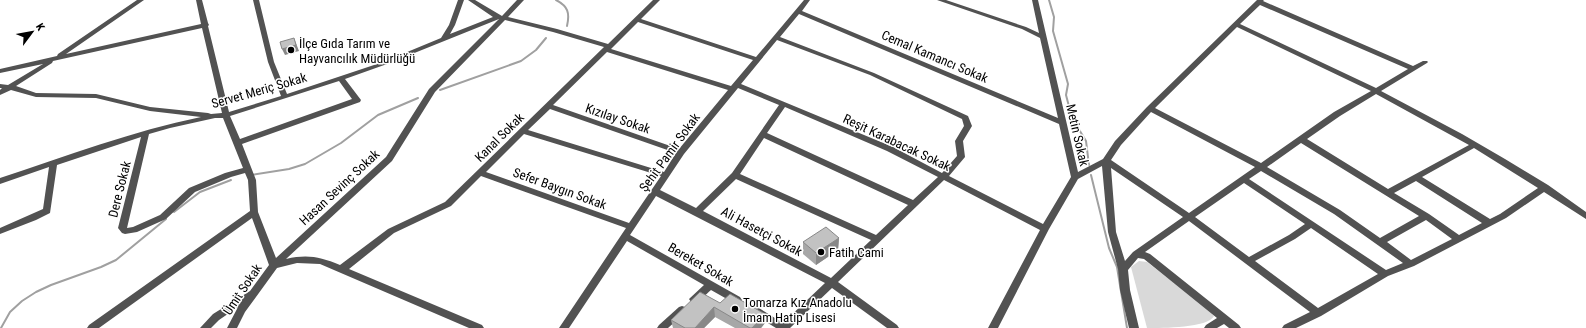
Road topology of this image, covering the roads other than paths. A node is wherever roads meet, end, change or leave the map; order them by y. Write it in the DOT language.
graph roads {
  1 [pos="141,0"];
  2 [pos="199,0"];
  3 [pos="256,0"];
  4 [pos="461,0"];
  5 [pos="471,0"];
  6 [pos="521,0"];
  7 [pos="657,0"];
  8 [pos="804,0"];
  9 [pos="940,0"];
  10 [pos="1035,0"];
  11 [pos="1260,1"];
  12 [pos="797,11"];
  13 [pos="500,17"];
  14 [pos="637,20"];
  15 [pos="206,25"];
  16 [pos="1237,25"];
  17 [pos="775,37"];
  18 [pos="1044,37"];
  19 [pos="444,38"];
  20 [pos="608,48"];
  21 [pos="56,58"];
  22 [pos="757,59"];
  23 [pos="1425,62"];
  24 [pos="1414,69"];
  25 [pos="0,71"];
  26 [pos="340,78"];
  27 [pos="0,86"];
  28 [pos="734,86"];
  29 [pos="10,87"];
  30 [pos="1377,91"];
  31 [pos="0,92"];
  32 [pos="285,97"];
  33 [pos="784,104"];
  34 [pos="548,106"];
  35 [pos="1150,110"];
  36 [pos="226,115"];
  37 [pos="215,116"];
  38 [pos="1063,123"];
  39 [pos="522,131"];
  40 [pos="146,133"];
  41 [pos="762,134"];
  42 [pos="1301,139"];
  43 [pos="237,143"];
  44 [pos="1474,145"];
  45 [pos="681,152"];
  46 [pos="1106,161"];
  47 [pos="53,164"];
  48 [pos="1261,167"];
  49 [pos="247,170"];
  50 [pos="480,173"];
  51 [pos="665,175"];
  52 [pos="734,175"];
  53 [pos="943,177"];
  54 [pos="1416,177"];
  55 [pos="1075,178"];
  56 [pos="1242,179"];
  57 [pos="0,182"];
  58 [pos="1545,187"];
  59 [pos="654,191"];
  60 [pos="1388,193"];
  61 [pos="914,204"];
  62 [pos="254,212"];
  63 [pos="697,212"];
  64 [pos="1426,216"];
  65 [pos="1586,216"];
  66 [pos="1189,217"];
  67 [pos="1489,223"];
  68 [pos="1311,224"];
  69 [pos="630,227"];
  70 [pos="1044,229"];
  71 [pos="0,230"];
  72 [pos="625,236"];
  73 [pos="876,239"];
  74 [pos="1458,239"];
  75 [pos="1380,242"];
  76 [pos="1136,254"];
  77 [pos="1248,261"];
  78 [pos="1411,264"];
  79 [pos="274,265"];
  80 [pos="342,269"];
  81 [pos="1123,269"];
  82 [pos="1386,274"];
  83 [pos="831,282"];
  84 [pos="710,285"];
  85 [pos="256,290"];
  86 [pos="1318,313"];
  87 [pos="1224,319"];
  88 [pos="92,328"];
  89 [pos="205,328"];
  90 [pos="232,328"];
  91 [pos="479,328"];
  92 [pos="564,328"];
  93 [pos="662,328"];
  94 [pos="784,328"];
  95 [pos="894,328"];
  96 [pos="993,328"];
  97 [pos="1134,328"];
  98 [pos="1209,328"];
  99 [pos="1236,328"];
  100 [pos="1287,328"];
  1 -- 21 [label="street"];
  2 -- 15 [label="street"];
  3 -- 32 [label="street"];
  4 -- 19 [label="street"];
  5 -- 13 [label="street"];
  6 -- 13 [label="street"];
  7 -- 14 [label="street, Kanal Sokak"];
  8 -- 12 [label="street, Şehit Pamir Sokak"];
  9 -- 18 [label="street"];
  10 -- 18 [label="street, Metin Sokak"];
  11 -- 16 [label="street"];
  11 -- 24 [label="street"];
  12 -- 17 [label="street, Şehit Pamir Sokak"];
  12 -- 38 [label="street, Cemal Kamancı Sokak"];
  13 -- 19 [label="street, Servet Meriç Sokak"];
  13 -- 20 [label="street, Reşit Karabacak Sokak"];
  13 -- 79 [label="street, Hasan Sevinç Sokak"];
  14 -- 20 [label="street, Kanal Sokak"];
  14 -- 22 [label="street"];
  15 -- 21 [label="street"];
  15 -- 36 [label="street"];
  16 -- 30 [label="street"];
  16 -- 35 [label="street"];
  17 -- 22 [label="street, Şehit Pamir Sokak"];
  17 -- 53 [label="street"];
  18 -- 38 [label="street, Metin Sokak"];
  19 -- 26 [label="street, Servet Meriç Sokak"];
  20 -- 28 [label="street, Reşit Karabacak Sokak"];
  20 -- 34 [label="street, Kanal Sokak"];
  21 -- 25 [label="street"];
  21 -- 29 [label="street"];
  22 -- 28 [label="street, Şehit Pamir Sokak"];
  23 -- 24 [label="street"];
  24 -- 30 [label="street"];
  26 -- 32 [label="street, Servet Meriç Sokak"];
  26 -- 43 [label="street"];
  27 -- 29 [label="street"];
  28 -- 33 [label="street, Reşit Karabacak Sokak"];
  28 -- 45 [label="street, Şehit Pamir Sokak"];
  29 -- 31 [label="street"];
  29 -- 37 [label="street"];
  30 -- 42 [label="street"];
  30 -- 44 [label="street"];
  32 -- 36 [label="street, Servet Meriç Sokak"];
  33 -- 41 [label="street"];
  33 -- 53 [label="street, Reşit Karabacak Sokak"];
  34 -- 39 [label="street, Kanal Sokak"];
  34 -- 45 [label="street, Kızılay Sokak"];
  35 -- 46 [label="street"];
  35 -- 48 [label="street"];
  36 -- 37 [label="street, Servet Meriç Sokak"];
  36 -- 43 [label="street"];
  37 -- 40 [label="street, Servet Meriç Sokak"];
  38 -- 55 [label="street, Metin Sokak"];
  39 -- 50 [label="street, Kanal Sokak"];
  39 -- 51 [label="street"];
  40 -- 47 [label="street, Servet Meriç Sokak"];
  40 -- 49 [label="street, Dere Sokak"];
  41 -- 52 [label="street"];
  41 -- 61 [label="street"];
  42 -- 48 [label="street"];
  42 -- 60 [label="street"];
  43 -- 49 [label="street"];
  44 -- 54 [label="street"];
  44 -- 58 [label="street"];
  45 -- 51 [label="street, Şehit Pamir Sokak"];
  46 -- 55 [label="street"];
  46 -- 66 [label="street"];
  46 -- 81 [label="street"];
  47 -- 57 [label="street, Servet Meriç Sokak"];
  47 -- 71 [label="street"];
  48 -- 56 [label="street"];
  48 -- 75 [label="street"];
  49 -- 62 [label="street"];
  50 -- 69 [label="street, Sefer Baygın Sokak"];
  50 -- 80 [label="street, Kanal Sokak"];
  51 -- 59 [label="street, Şehit Pamir Sokak"];
  52 -- 63 [label="street"];
  52 -- 73 [label="street"];
  53 -- 61 [label="street"];
  53 -- 70 [label="street, Reşit Karabacak Sokak"];
  54 -- 60 [label="street"];
  54 -- 67 [label="street"];
  55 -- 70 [label="street, Metin Sokak"];
  56 -- 66 [label="street"];
  56 -- 68 [label="street"];
  58 -- 65 [label="street"];
  58 -- 67 [label="street"];
  59 -- 63 [label="street, Ali Hasetçi Sokak"];
  59 -- 69 [label="street, Şehit Pamir Sokak"];
  60 -- 64 [label="street"];
  61 -- 73 [label="street"];
  62 -- 79 [label="street"];
  62 -- 88 [label="street"];
  63 -- 83 [label="street, Ali Hasetçi Sokak"];
  64 -- 74 [label="street"];
  64 -- 75 [label="street"];
  66 -- 76 [label="street"];
  66 -- 77 [label="street"];
  67 -- 74 [label="street"];
  68 -- 77 [label="street"];
  68 -- 82 [label="street"];
  69 -- 72 [label="street, Şehit Pamir Sokak"];
  70 -- 96 [label="street, Metin Sokak"];
  72 -- 84 [label="street, Bereket Sokak"];
  72 -- 92 [label="street, Şehit Pamir Sokak"];
  73 -- 83 [label="street"];
  74 -- 78 [label="street"];
  75 -- 78 [label="street"];
  76 -- 81 [label="street"];
  76 -- 87 [label="street"];
  77 -- 86 [label="street"];
  78 -- 82 [label="street"];
  79 -- 80 [label="street"];
  79 -- 85 [label="street, Ümit Sokak"];
  80 -- 91 [label="street"];
  81 -- 97 [label="street"];
  82 -- 86 [label="street"];
  83 -- 94 [label="street"];
  83 -- 95 [label="street, Ali Hasetçi Sokak"];
  84 -- 93 [label="street"];
  84 -- 94 [label="street, Bereket Sokak"];
  85 -- 89 [label="street"];
  85 -- 90 [label="street, Ümit Sokak"];
  86 -- 100 [label="street"];
  87 -- 98 [label="street"];
  87 -- 99 [label="street"];
}
